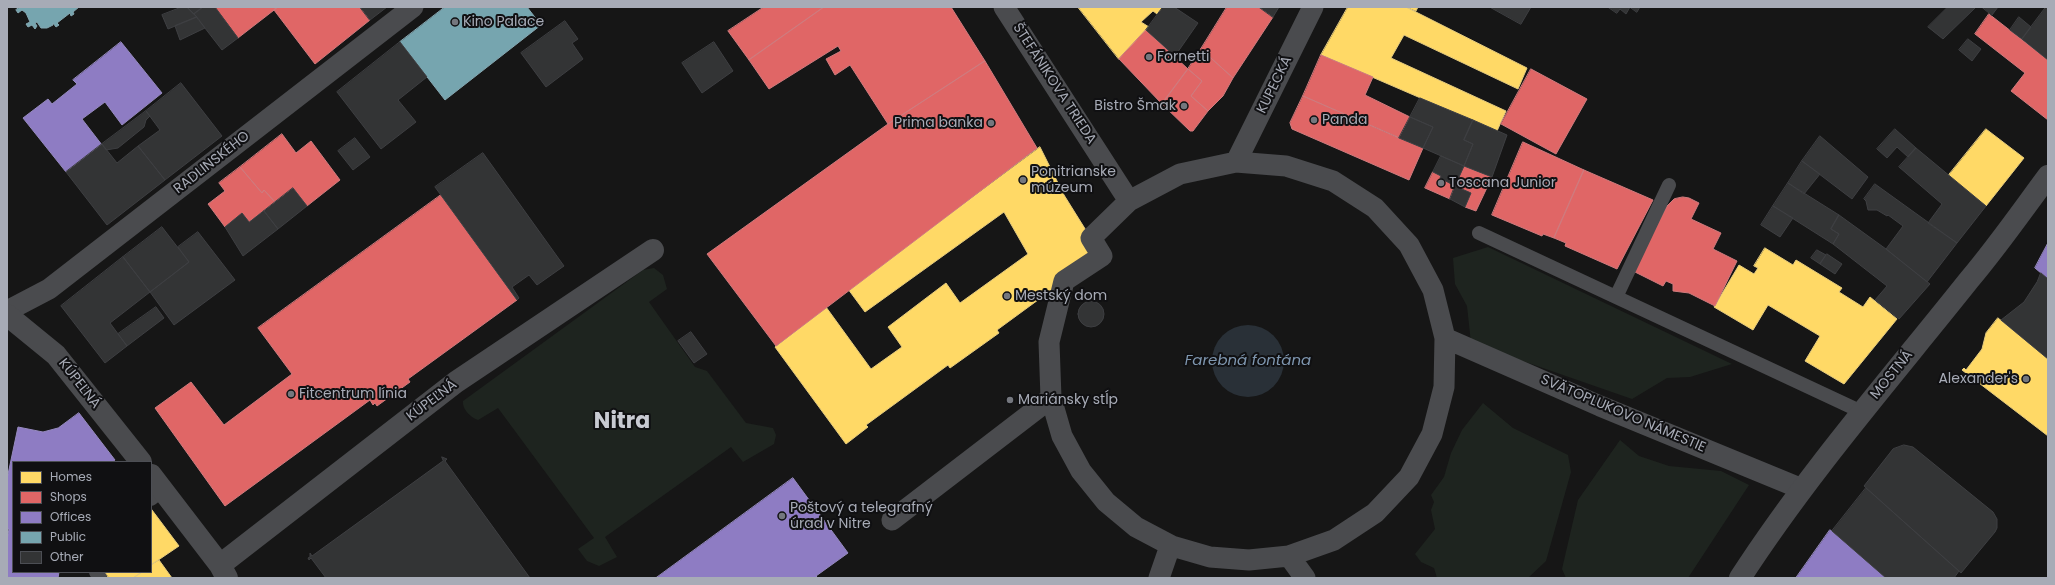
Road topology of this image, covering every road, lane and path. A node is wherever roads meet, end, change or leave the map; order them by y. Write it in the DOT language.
graph roads {
  1 [pos="413,7"];
  2 [pos="1004,7"];
  3 [pos="1313,7"];
  4 [pos="1236,162"];
  5 [pos="2048,176"];
  6 [pos="1670,186"];
  7 [pos="1129,201"];
  8 [pos="1479,233"];
  9 [pos="654,250"];
  10 [pos="1616,297"];
  11 [pos="7,311"];
  12 [pos="7,315"];
  13 [pos="1444,338"];
  14 [pos="1051,398"];
  15 [pos="1862,412"];
  16 [pos="140,461"];
  17 [pos="155,488"];
  18 [pos="1802,489"];
  19 [pos="892,520"];
  20 [pos="1168,552"];
  21 [pos="1289,556"];
  22 [pos="223,572"];
  23 [pos="1159,578"];
  24 [pos="1305,578"];
  25 [pos="1740,578"];
  1 -- 11 [label="street, RADLINSKÉHO"];
  2 -- 7 [label="street, ŠTEFÁNIKOVA TRIEDA"];
  3 -- 4 [label="street, KUPECKÁ"];
  4 -- 7 [label="street"];
  4 -- 13 [label="street"];
  5 -- 15 [label="street, MOSTNÁ"];
  6 -- 10 [label="lane"];
  7 -- 14 [label="street"];
  8 -- 10 [label="lane"];
  9 -- 22 [label="street, KÚPEĽNÁ"];
  10 -- 15 [label="lane"];
  12 -- 16 [label="street, KÚPEĽNÁ"];
  13 -- 18 [label="street, SVÄTOPLUKOVO NÁMESTIE"];
  13 -- 21 [label="street"];
  14 -- 19 [label="street"];
  14 -- 21 [label="street"];
  15 -- 18 [label="street, MOSTNÁ"];
  17 -- 22 [label="street, KÚPEĽNÁ"];
  18 -- 25 [label="street, MOSTNÁ"];
  20 -- 23 [label="street"];
  21 -- 24 [label="street"];
}
